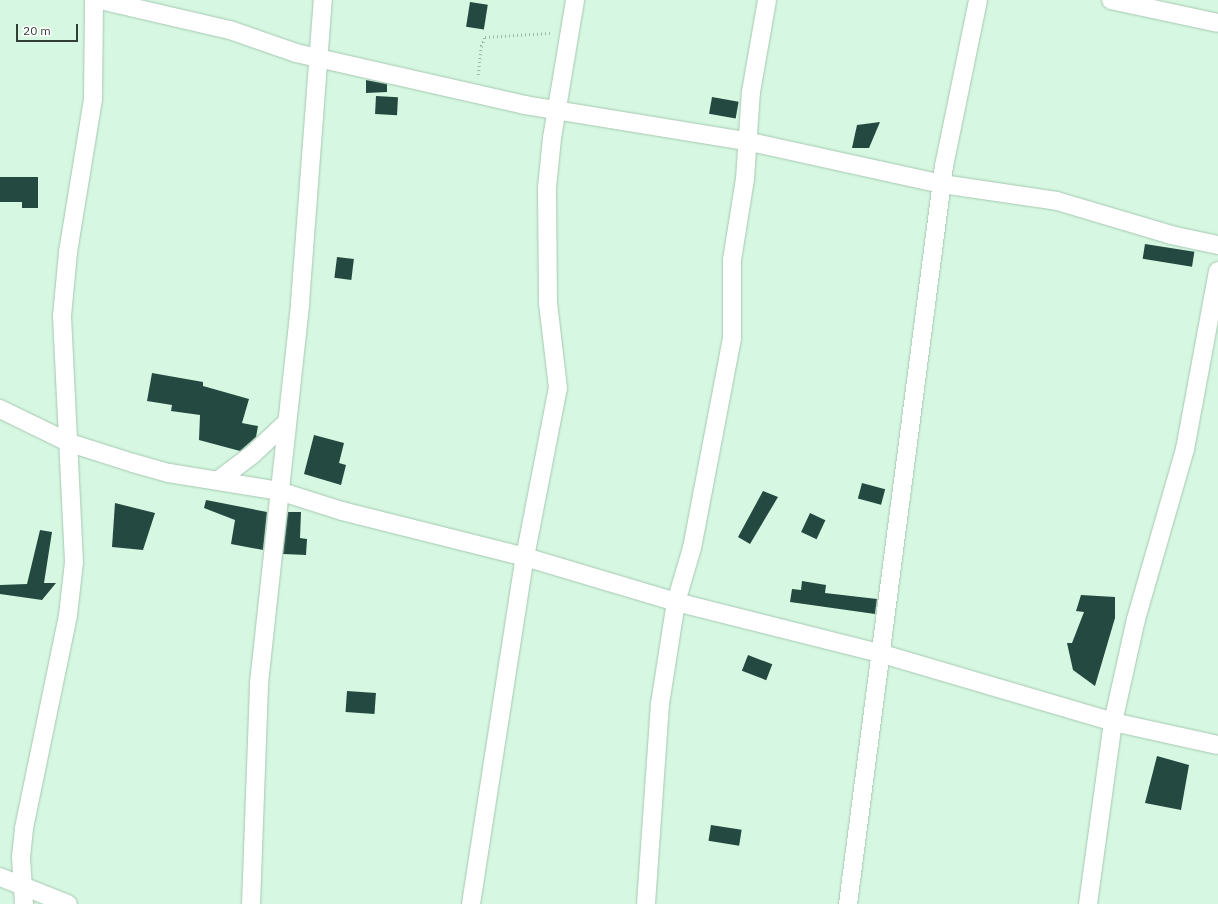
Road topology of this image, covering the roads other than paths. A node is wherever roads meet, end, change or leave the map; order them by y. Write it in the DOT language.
graph roads {
  1 [pos="94,0"];
  2 [pos="100,0"];
  3 [pos="323,0"];
  4 [pos="575,0"];
  5 [pos="767,0"];
  6 [pos="978,0"];
  7 [pos="1111,0"];
  8 [pos="1218,23"];
  9 [pos="317,58"];
  10 [pos="556,111"];
  11 [pos="746,141"];
  12 [pos="942,184"];
  13 [pos="1218,245"];
  14 [pos="1218,271"];
  15 [pos="0,409"];
  16 [pos="287,422"];
  17 [pos="70,442"];
  18 [pos="220,479"];
  19 [pos="279,491"];
  20 [pos="525,557"];
  21 [pos="676,602"];
  22 [pos="879,653"];
  23 [pos="1113,722"];
  24 [pos="1218,746"];
  25 [pos="0,877"];
  26 [pos="22,884"];
  27 [pos="24,904"];
  28 [pos="68,904"];
  29 [pos="251,904"];
  30 [pos="471,904"];
  31 [pos="646,904"];
  32 [pos="848,904"];
  33 [pos="1088,904"];
  1 -- 17 [label="street"];
  2 -- 9 [label="street"];
  3 -- 9 [label="street"];
  4 -- 10 [label="street"];
  5 -- 11 [label="street"];
  6 -- 12 [label="street"];
  7 -- 8 [label="street"];
  9 -- 10 [label="street"];
  9 -- 16 [label="street"];
  10 -- 11 [label="street"];
  10 -- 20 [label="street"];
  11 -- 12 [label="street"];
  11 -- 21 [label="street"];
  12 -- 13 [label="street"];
  12 -- 22 [label="street"];
  14 -- 23 [label="street"];
  15 -- 17 [label="street"];
  16 -- 18 [label="street"];
  16 -- 19 [label="street"];
  17 -- 18 [label="street"];
  17 -- 26 [label="street"];
  18 -- 19 [label="street"];
  19 -- 20 [label="street"];
  19 -- 29 [label="street"];
  20 -- 21 [label="street"];
  20 -- 30 [label="street"];
  21 -- 22 [label="street"];
  21 -- 31 [label="street"];
  22 -- 23 [label="street"];
  22 -- 32 [label="street"];
  23 -- 24 [label="street"];
  23 -- 33 [label="street"];
  25 -- 26 [label="street"];
  26 -- 27 [label="street"];
  26 -- 28 [label="street"];
}
